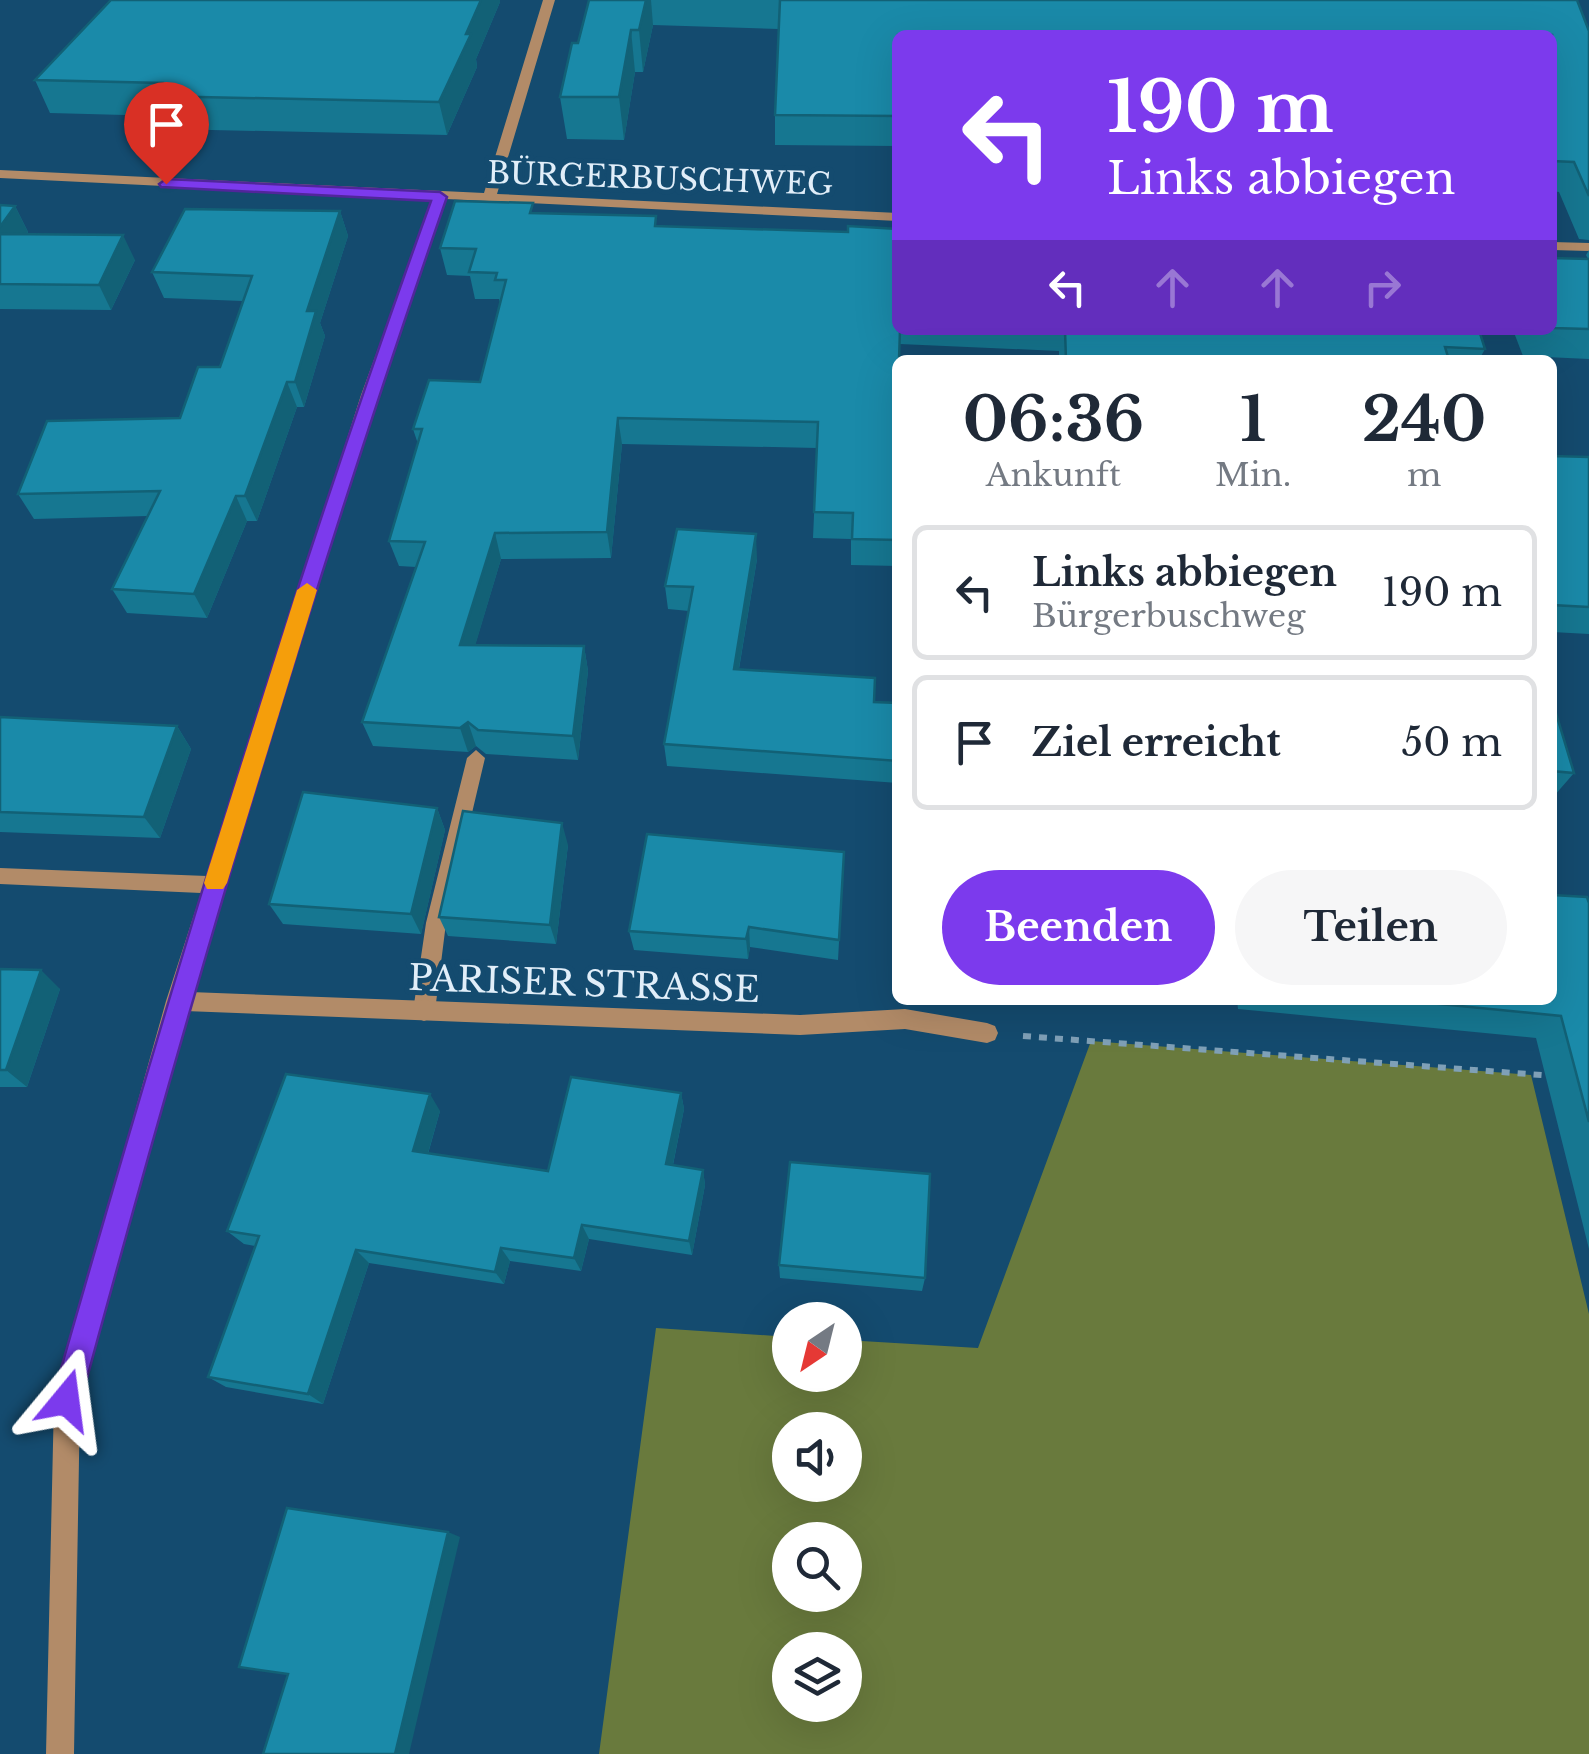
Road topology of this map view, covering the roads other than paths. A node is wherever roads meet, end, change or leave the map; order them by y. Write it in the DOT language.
graph roads {
  1 [pos="549,0"];
  2 [pos="0,174"];
  3 [pos="440,197"];
  4 [pos="489,199"];
  5 [pos="892,217"];
  6 [pos="1557,246"];
  7 [pos="1589,248"];
  8 [pos="476,758"];
  9 [pos="0,876"];
  10 [pos="214,886"];
  11 [pos="178,1002"];
  12 [pos="424,1011"];
  13 [pos="986,1034"];
  14 [pos="60,1754"];
  1 -- 4 [label="street"];
  2 -- 3 [label="street, BÜRGERBUSCHWEG"];
  3 -- 4 [label="street, BÜRGERBUSCHWEG"];
  3 -- 10 [label="street"];
  4 -- 5 [label="street, BÜRGERBUSCHWEG"];
  6 -- 7 [label="street"];
  8 -- 12 [label="street"];
  9 -- 10 [label="street"];
  10 -- 11 [label="street"];
  11 -- 12 [label="street, PARISER STRASSE"];
  11 -- 14 [label="street"];
  12 -- 13 [label="street, PARISER STRASSE"];
}
